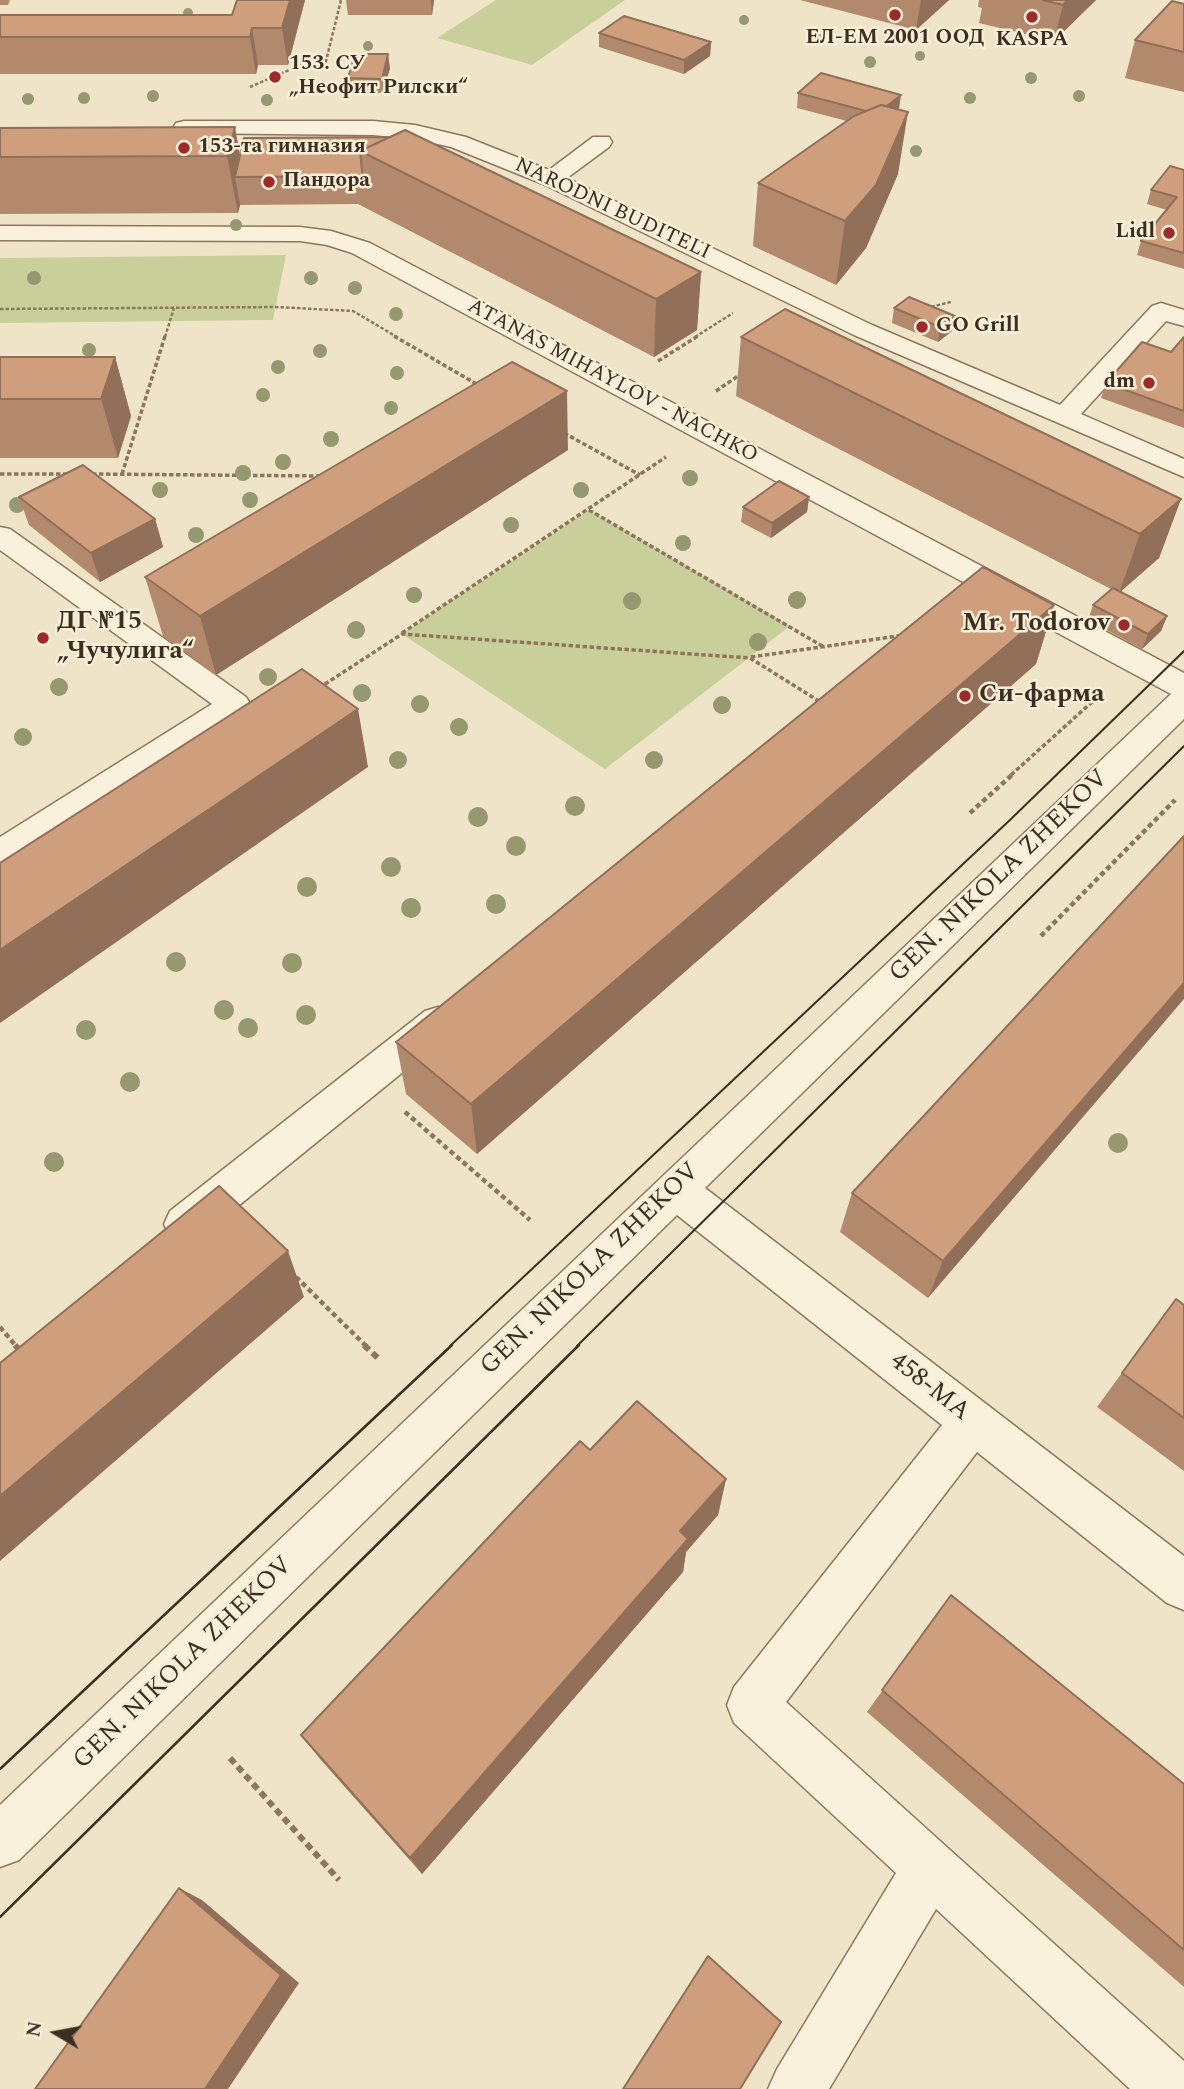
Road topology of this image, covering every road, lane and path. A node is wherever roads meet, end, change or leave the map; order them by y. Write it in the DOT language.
graph roads {
  1 [pos="341,0"];
  2 [pos="247,89"];
  3 [pos="162,129"];
  4 [pos="601,142"];
  5 [pos="551,179"];
  6 [pos="0,233"];
  7 [pos="774,287"];
  8 [pos="174,308"];
  9 [pos="0,309"];
  10 [pos="1184,318"];
  11 [pos="568,359"];
  12 [pos="746,370"];
  13 [pos="619,386"];
  14 [pos="503,399"];
  15 [pos="677,416"];
  16 [pos="1063,417"];
  17 [pos="703,430"];
  18 [pos="560,431"];
  19 [pos="1184,469"];
  20 [pos="0,474"];
  21 [pos="122,474"];
  22 [pos="640,475"];
  23 [pos="321,476"];
  24 [pos="589,510"];
  25 [pos="0,536"];
  26 [pos="988,582"];
  27 [pos="925,632"];
  28 [pos="402,634"];
  29 [pos="824,647"];
  30 [pos="750,658"];
  31 [pos="1109,686"];
  32 [pos="1184,687"];
  33 [pos="309,695"];
  34 [pos="1184,699"];
  35 [pos="830,708"];
  36 [pos="1175,800"];
  37 [pos="970,813"];
  38 [pos="0,854"];
  39 [pos="1041,936"];
  40 [pos="464,1001"];
  41 [pos="367,1079"];
  42 [pos="675,1189"];
  43 [pos="530,1220"];
  44 [pos="162,1242"];
  45 [pos="293,1275"];
  46 [pos="0,1327"];
  47 [pos="23,1354"];
  48 [pos="380,1360"];
  49 [pos="972,1422"];
  50 [pos="1184,1587"];
  51 [pos="230,1758"];
  52 [pos="0,1841"];
  53 [pos="930,1868"];
  54 [pos="339,1880"];
  55 [pos="797,2089"];
  56 [pos="1172,2089"];
  1 -- 2 [label="path"];
  3 -- 5 [label="street, NARODNI BUDITELI"];
  4 -- 5 [label="street"];
  5 -- 7 [label="street, NARODNI BUDITELI"];
  6 -- 11 [label="street, ATANAS MIHAYLOV - NACHKO"];
  7 -- 13 [label="path"];
  7 -- 16 [label="street, NARODNI BUDITELI"];
  8 -- 9 [label="path"];
  8 -- 14 [label="path"];
  8 -- 21 [label="path"];
  10 -- 16 [label="street"];
  11 -- 13 [label="street, ATANAS MIHAYLOV - NACHKO"];
  11 -- 14 [label="street"];
  12 -- 15 [label="path"];
  13 -- 15 [label="street, ATANAS MIHAYLOV - NACHKO"];
  15 -- 17 [label="street, ATANAS MIHAYLOV - NACHKO"];
  16 -- 19 [label="street, NARODNI BUDITELI"];
  17 -- 22 [label="path"];
  17 -- 26 [label="street, ATANAS MIHAYLOV - NACHKO"];
  18 -- 22 [label="path"];
  20 -- 21 [label="path"];
  21 -- 23 [label="path"];
  22 -- 24 [label="path"];
  24 -- 28 [label="path"];
  24 -- 29 [label="path"];
  25 -- 38 [label="street"];
  26 -- 27 [label="street"];
  26 -- 32 [label="street, ATANAS MIHAYLOV - NACHKO"];
  27 -- 29 [label="path"];
  28 -- 30 [label="path"];
  28 -- 33 [label="path"];
  29 -- 30 [label="path"];
  30 -- 35 [label="path"];
  31 -- 37 [label="path"];
  34 -- 42 [label="street, GEN. NIKOLA ZHEKOV"];
  36 -- 39 [label="path"];
  40 -- 41 [label="street"];
  41 -- 43 [label="path"];
  41 -- 44 [label="street"];
  42 -- 49 [label="street, 458-МА"];
  42 -- 52 [label="street, GEN. NIKOLA ZHEKOV"];
  45 -- 48 [label="path"];
  46 -- 47 [label="path"];
  49 -- 50 [label="street, 458-МА"];
  49 -- 53 [label="street"];
  51 -- 54 [label="path"];
  53 -- 55 [label="street"];
  53 -- 56 [label="street"];
}
